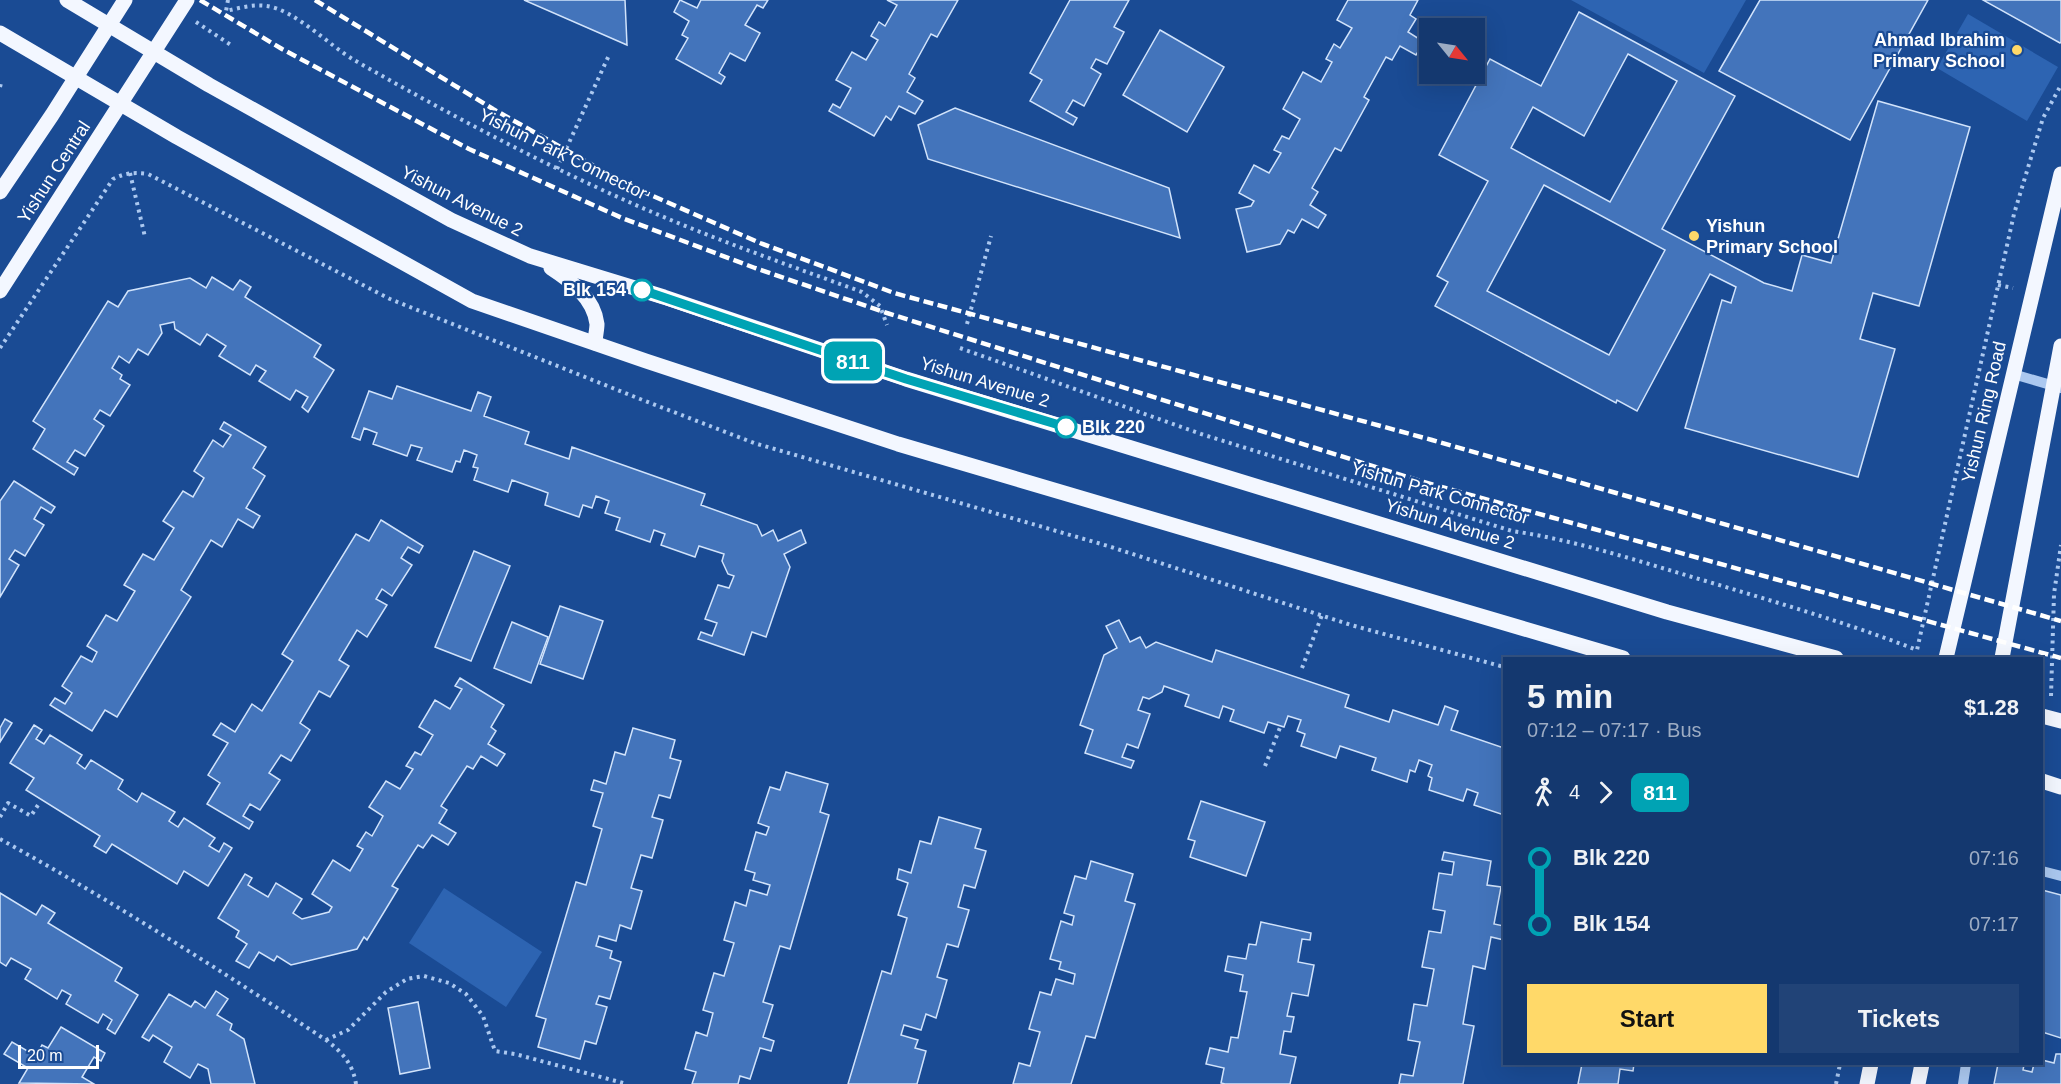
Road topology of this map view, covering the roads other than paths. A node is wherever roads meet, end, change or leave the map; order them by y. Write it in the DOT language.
graph roads {
  1 [pos="67,0"];
  2 [pos="125,0"];
  3 [pos="187,0"];
  4 [pos="109,25"];
  5 [pos="0,33"];
  6 [pos="154,52"];
  7 [pos="75,78"];
  8 [pos="121,104"];
  9 [pos="2061,174"];
  10 [pos="0,192"];
  11 [pos="530,256"];
  12 [pos="0,291"];
  13 [pos="595,343"];
  14 [pos="2061,346"];
  15 [pos="2013,374"];
  16 [pos="2057,386"];
  17 [pos="1620,657"];
  18 [pos="1832,657"];
  19 [pos="1946,657"];
  20 [pos="2002,657"];
  21 [pos="2043,716"];
  22 [pos="2061,722"];
  23 [pos="2043,781"];
  24 [pos="2061,787"];
  25 [pos="2043,871"];
  26 [pos="2061,876"];
  27 [pos="1871,1065"];
  28 [pos="1922,1065"];
  29 [pos="1966,1065"];
  30 [pos="1867,1084"];
  31 [pos="1918,1084"];
  32 [pos="1962,1084"];
  1 -- 4 [label="main road, Yishun Avenue 2"];
  2 -- 4 [label="main road, Yishun Central"];
  3 -- 6 [label="main road, Yishun Central"];
  4 -- 6 [label="main road, Yishun Avenue 2"];
  4 -- 7 [label="main road, Yishun Central"];
  5 -- 7 [label="main road"];
  6 -- 8 [label="main road, Yishun Central"];
  6 -- 11 [label="main road, Yishun Avenue 2"];
  7 -- 8 [label="main road"];
  7 -- 10 [label="main road, Yishun Central"];
  8 -- 12 [label="main road, Yishun Central"];
  8 -- 13 [label="main road"];
  9 -- 15 [label="main road, Yishun Ring Road"];
  11 -- 13 [label="main road"];
  11 -- 18 [label="main road, Yishun Avenue 2"];
  13 -- 17 [label="main road"];
  14 -- 16 [label="main road"];
  15 -- 16 [label="lane"];
  15 -- 19 [label="main road, Yishun Ring Road"];
  16 -- 20 [label="main road"];
  21 -- 22 [label="main road"];
  23 -- 24 [label="main road"];
  25 -- 26 [label="lane"];
  27 -- 30 [label="main road"];
  28 -- 31 [label="main road"];
  29 -- 32 [label="lane"];
}
